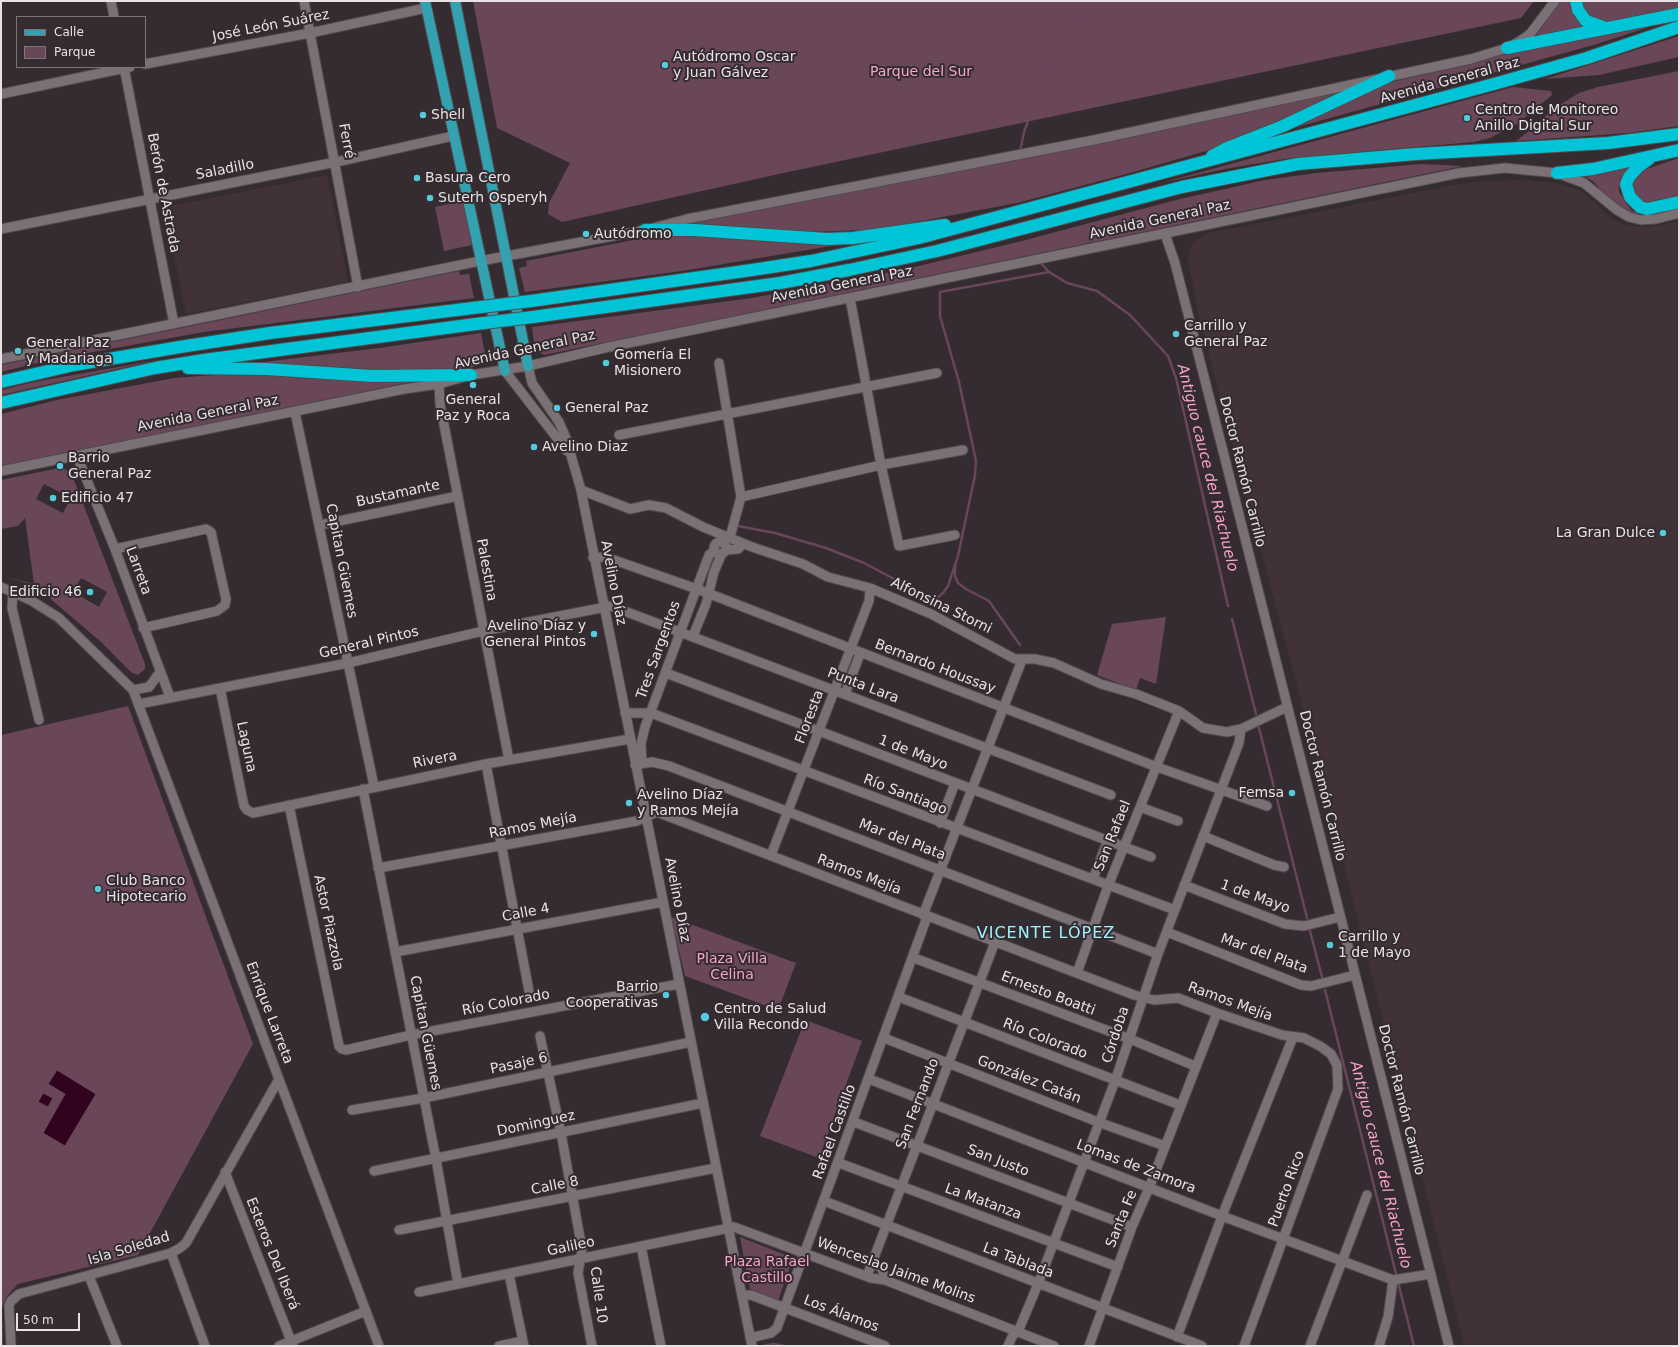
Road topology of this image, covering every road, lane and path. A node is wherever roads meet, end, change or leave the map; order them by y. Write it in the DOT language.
graph roads {
  1 [pos="111,1"];
  2 [pos="304,1"];
  3 [pos="455,1"];
  4 [pos="1555,1"];
  5 [pos="1576,1"];
  6 [pos="425,5"];
  7 [pos="1676,15"];
  8 [pos="114,16"];
  9 [pos="1678,28"];
  10 [pos="1611,29"];
  11 [pos="310,33"];
  12 [pos="1507,48"];
  13 [pos="146,64"];
  14 [pos="121,68"];
  15 [pos="126,68"];
  16 [pos="1389,76"];
  17 [pos="1,94"];
  18 [pos="1679,134"];
  19 [pos="453,136"];
  20 [pos="1679,150"];
  21 [pos="1652,157"];
  22 [pos="336,162"];
  23 [pos="1200,164"];
  24 [pos="1557,173"];
  25 [pos="150,198"];
  26 [pos="1679,202"];
  27 [pos="1679,213"];
  28 [pos="1005,216"];
  29 [pos="1,229"];
  30 [pos="645,230"];
  31 [pos="1165,234"];
  32 [pos="506,256"];
  33 [pos="480,260"];
  34 [pos="358,287"];
  35 [pos="850,298"];
  36 [pos="174,324"];
  37 [pos="1,358"];
  38 [pos="719,363"];
  39 [pos="528,366"];
  40 [pos="155,368"];
  41 [pos="505,371"];
  42 [pos="938,373"];
  43 [pos="471,375"];
  44 [pos="1,382"];
  45 [pos="439,384"];
  46 [pos="867,386"];
  47 [pos="1,403"];
  48 [pos="295,412"];
  49 [pos="726,414"];
  50 [pos="619,435"];
  51 [pos="963,450"];
  52 [pos="77,456"];
  53 [pos="574,460"];
  54 [pos="881,465"];
  55 [pos="1,472"];
  56 [pos="580,490"];
  57 [pos="458,496"];
  58 [pos="741,497"];
  59 [pos="320,524"];
  60 [pos="955,535"];
  61 [pos="730,537"];
  62 [pos="743,544"];
  63 [pos="115,549"];
  64 [pos="721,551"];
  65 [pos="594,558"];
  66 [pos="1,587"];
  67 [pos="870,588"];
  68 [pos="696,589"];
  69 [pos="13,591"];
  70 [pos="709,594"];
  71 [pos="604,606"];
  72 [pos="143,628"];
  73 [pos="483,631"];
  74 [pos="680,631"];
  75 [pos="693,636"];
  76 [pos="850,650"];
  77 [pos="860,654"];
  78 [pos="1022,660"];
  79 [pos="348,663"];
  80 [pos="160,672"];
  81 [pos="666,673"];
  82 [pos="220,688"];
  83 [pos="133,690"];
  84 [pos="835,691"];
  85 [pos="845,694"];
  86 [pos="170,697"];
  87 [pos="139,704"];
  88 [pos="1287,707"];
  89 [pos="1004,709"];
  90 [pos="1179,711"];
  91 [pos="625,713"];
  92 [pos="651,713"];
  93 [pos="39,720"];
  94 [pos="1241,729"];
  95 [pos="819,732"];
  96 [pos="630,739"];
  97 [pos="988,749"];
  98 [pos="509,760"];
  99 [pos="486,764"];
  100 [pos="639,764"];
  101 [pos="1157,767"];
  102 [pos="804,771"];
  103 [pos="955,783"];
  104 [pos="374,786"];
  105 [pos="363,789"];
  106 [pos="972,790"];
  107 [pos="1221,790"];
  108 [pos="1112,795"];
  109 [pos="289,805"];
  110 [pos="1267,806"];
  111 [pos="1140,807"];
  112 [pos="247,810"];
  113 [pos="788,812"];
  114 [pos="646,817"];
  115 [pos="1178,821"];
  116 [pos="940,823"];
  117 [pos="957,829"];
  118 [pos="1203,836"];
  119 [pos="1108,840"];
  120 [pos="1124,846"];
  121 [pos="502,847"];
  122 [pos="771,855"];
  123 [pos="1150,857"];
  124 [pos="1284,867"];
  125 [pos="378,868"];
  126 [pos="941,870"];
  127 [pos="1093,879"];
  128 [pos="1184,885"];
  129 [pos="1108,886"];
  130 [pos="662,902"];
  131 [pos="1175,910"];
  132 [pos="925,916"];
  133 [pos="1340,917"];
  134 [pos="1093,928"];
  135 [pos="518,929"];
  136 [pos="1166,932"];
  137 [pos="995,942"];
  138 [pos="395,952"];
  139 [pos="1158,954"];
  140 [pos="914,958"];
  141 [pos="1077,973"];
  142 [pos="1355,975"];
  143 [pos="979,982"];
  144 [pos="679,984"];
  145 [pos="529,991"];
  146 [pos="899,997"];
  147 [pos="1142,998"];
  148 [pos="1217,1013"];
  149 [pos="964,1022"];
  150 [pos="411,1035"];
  151 [pos="540,1036"];
  152 [pos="1293,1037"];
  153 [pos="884,1038"];
  154 [pos="1130,1039"];
  155 [pos="691,1042"];
  156 [pos="339,1046"];
  157 [pos="1320,1046"];
  158 [pos="948,1063"];
  159 [pos="1195,1066"];
  160 [pos="548,1072"];
  161 [pos="279,1079"];
  162 [pos="869,1079"];
  163 [pos="1115,1081"];
  164 [pos="424,1098"];
  165 [pos="703,1103"];
  166 [pos="933,1103"];
  167 [pos="1180,1105"];
  168 [pos="352,1110"];
  169 [pos="854,1122"];
  170 [pos="1098,1122"];
  171 [pos="561,1133"];
  172 [pos="917,1146"];
  173 [pos="1165,1146"];
  174 [pos="436,1159"];
  175 [pos="1083,1162"];
  176 [pos="838,1163"];
  177 [pos="716,1168"];
  178 [pos="374,1171"];
  179 [pos="225,1172"];
  180 [pos="901,1187"];
  181 [pos="1149,1188"];
  182 [pos="1367,1195"];
  183 [pos="572,1197"];
  184 [pos="824,1201"];
  185 [pos="1068,1202"];
  186 [pos="1222,1216"];
  187 [pos="447,1221"];
  188 [pos="887,1225"];
  189 [pos="728,1227"];
  190 [pos="1132,1227"];
  191 [pos="400,1230"];
  192 [pos="1284,1238"];
  193 [pos="1053,1243"];
  194 [pos="641,1246"];
  195 [pos="806,1252"];
  196 [pos="171,1253"];
  197 [pos="580,1259"];
  198 [pos="1341,1260"];
  199 [pos="872,1263"];
  200 [pos="1118,1267"];
  201 [pos="509,1274"];
  202 [pos="1431,1274"];
  203 [pos="89,1276"];
  204 [pos="867,1276"];
  205 [pos="1393,1279"];
  206 [pos="885,1280"];
  207 [pos="458,1284"];
  208 [pos="1038,1284"];
  209 [pos="419,1292"];
  210 [pos="742,1295"];
  211 [pos="785,1308"];
  212 [pos="1103,1308"];
  213 [pos="366,1311"];
  214 [pos="1016,1332"];
  215 [pos="1177,1337"];
  216 [pos="751,1342"];
  217 [pos="523,1343"];
  218 [pos="292,1344"];
  219 [pos="11,1346"];
  220 [pos="117,1346"];
  221 [pos="205,1346"];
  222 [pos="279,1346"];
  223 [pos="380,1346"];
  224 [pos="499,1346"];
  225 [pos="592,1346"];
  226 [pos="661,1346"];
  227 [pos="885,1346"];
  228 [pos="1008,1346"];
  229 [pos="1054,1346"];
  230 [pos="1089,1346"];
  231 [pos="1202,1346"];
  232 [pos="1244,1346"];
  233 [pos="1310,1346"];
  234 [pos="1379,1346"];
  235 [pos="1449,1346"];
  1 -- 8 [label="street"];
  2 -- 11 [label="street, Ferré"];
  3 -- 32 [label="main road"];
  4 -- 12 [label="street, Avenida General Paz"];
  5 -- 10 [label="highway"];
  6 -- 11 [label="street, José León Suárez"];
  6 -- 19 [label="main road"];
  7 -- 10 [label="highway"];
  9 -- 23 [label="highway, Avenida General Paz"];
  10 -- 12 [label="highway"];
  11 -- 13 [label="street, José León Suárez"];
  11 -- 22 [label="street, Ferré"];
  12 -- 16 [label="street, Avenida General Paz"];
  14 -- 17 [label="street"];
  15 -- 25 [label="street, Berón de Astrada"];
  16 -- 23 [label="highway"];
  16 -- 30 [label="street, Avenida General Paz"];
  18 -- 40 [label="highway, Avenida General Paz, bridge"];
  19 -- 22 [label="street, Saladillo"];
  19 -- 33 [label="main road"];
  20 -- 21 [label="highway"];
  21 -- 24 [label="highway"];
  21 -- 26 [label="highway"];
  22 -- 25 [label="street, Saladillo"];
  22 -- 34 [label="street, Ferré"];
  23 -- 28 [label="highway, Avenida General Paz"];
  24 -- 27 [label="street, Avenida General Paz"];
  24 -- 31 [label="street, Avenida General Paz"];
  25 -- 29 [label="street, Saladillo"];
  25 -- 36 [label="street, Berón de Astrada"];
  28 -- 30 [label="highway"];
  28 -- 44 [label="highway, Avenida General Paz, bridge"];
  30 -- 32 [label="street, Avenida General Paz"];
  31 -- 35 [label="street, Avenida General Paz"];
  31 -- 88 [label="street, Doctor Ramón Carrillo"];
  32 -- 33 [label="street, Avenida General Paz"];
  32 -- 39 [label="main road"];
  33 -- 34 [label="street, Avenida General Paz"];
  33 -- 41 [label="main road"];
  34 -- 36 [label="street, Avenida General Paz"];
  35 -- 39 [label="street, Avenida General Paz"];
  35 -- 46 [label="street"];
  36 -- 37 [label="street, Avenida General Paz"];
  38 -- 49 [label="street"];
  39 -- 41 [label="street, Avenida General Paz"];
  39 -- 53 [label="street, Avelino Díaz"];
  40 -- 43 [label="highway"];
  40 -- 47 [label="highway, Avenida General Paz"];
  41 -- 43 [label="street, Avenida General Paz"];
  41 -- 53 [label="street, Avelino Díaz"];
  42 -- 46 [label="street"];
  43 -- 45 [label="street, Avenida General Paz"];
  45 -- 48 [label="street, Avenida General Paz"];
  45 -- 57 [label="street, Palestina"];
  46 -- 49 [label="street"];
  46 -- 54 [label="street"];
  48 -- 52 [label="street, Avenida General Paz"];
  48 -- 59 [label="street, Capitan Güemes"];
  49 -- 50 [label="street"];
  49 -- 58 [label="street"];
  51 -- 54 [label="street"];
  52 -- 55 [label="street, Avenida General Paz"];
  52 -- 63 [label="street, Larreta"];
  53 -- 56 [label="street, Avelino Díaz"];
  54 -- 58 [label="street"];
  54 -- 60 [label="street"];
  56 -- 61 [label="street, Alfonsina Storni"];
  56 -- 65 [label="street, Avelino Díaz"];
  57 -- 59 [label="street, Bustamante"];
  57 -- 73 [label="street, Palestina"];
  58 -- 61 [label="street"];
  59 -- 79 [label="street, Capitan Güemes"];
  61 -- 62 [label="street, Alfonsina Storni"];
  62 -- 64 [label="street"];
  62 -- 67 [label="street, Alfonsina Storni"];
  63 -- 72 [label="street, Larreta"];
  63 -- 72 [label="street"];
  64 -- 68 [label="street, Tres Sargentos"];
  64 -- 70 [label="street, Tres Sargentos"];
  65 -- 68 [label="street, Bernardo Houssay"];
  65 -- 71 [label="street, Avelino Díaz"];
  66 -- 69 [label="street"];
  67 -- 76 [label="street, Floresta"];
  67 -- 78 [label="street, Alfonsina Storni"];
  68 -- 70 [label="street, Bernardo Houssay"];
  68 -- 74 [label="street, Tres Sargentos"];
  69 -- 83 [label="street"];
  69 -- 93 [label="street"];
  70 -- 75 [label="street, Tres Sargentos"];
  70 -- 76 [label="street, Bernardo Houssay"];
  71 -- 73 [label="street, General Pintos"];
  71 -- 74 [label="street, Punta Lara"];
  71 -- 91 [label="street, Avelino Díaz"];
  72 -- 80 [label="street, Larreta"];
  73 -- 79 [label="street, General Pintos"];
  73 -- 98 [label="street, Palestina"];
  74 -- 75 [label="street, Punta Lara"];
  74 -- 81 [label="street, Tres Sargentos"];
  75 -- 84 [label="street, Punta Lara"];
  76 -- 77 [label="street, Bernardo Houssay"];
  76 -- 84 [label="street, Floresta"];
  77 -- 85 [label="street"];
  77 -- 89 [label="street, Bernardo Houssay"];
  78 -- 89 [label="street, Rafael Castillo"];
  78 -- 90 [label="street, Alfonsina Storni"];
  79 -- 82 [label="street, General Pintos"];
  79 -- 104 [label="street, Capitan Güemes"];
  80 -- 83 [label="street"];
  80 -- 86 [label="street, Larreta"];
  81 -- 92 [label="street, Tres Sargentos"];
  81 -- 95 [label="street, 1 de Mayo"];
  82 -- 86 [label="street, General Pintos"];
  82 -- 112 [label="street, Laguna"];
  83 -- 87 [label="street, Enrique Larreta"];
  84 -- 85 [label="street, Punta Lara"];
  84 -- 95 [label="street, Floresta"];
  85 -- 97 [label="street, Punta Lara"];
  86 -- 87 [label="street, General Pintos"];
  87 -- 161 [label="street, Enrique Larreta"];
  88 -- 94 [label="street, Alfonsina Storni"];
  88 -- 133 [label="street, Doctor Ramón Carrillo"];
  89 -- 97 [label="street, Rafael Castillo"];
  89 -- 101 [label="street, Bernardo Houssay"];
  90 -- 94 [label="street, Alfonsina Storni"];
  90 -- 101 [label="street, San Rafael"];
  91 -- 92 [label="street, Río Santiago"];
  91 -- 96 [label="street, Avelino Díaz"];
  92 -- 100 [label="street, Tres Sargentos"];
  92 -- 102 [label="street, Río Santiago"];
  94 -- 107 [label="street, Córdoba"];
  95 -- 102 [label="street, Floresta"];
  95 -- 103 [label="street, 1 de Mayo"];
  96 -- 98 [label="street, Rivera"];
  96 -- 100 [label="street, Avelino Díaz"];
  97 -- 106 [label="street, Rafael Castillo"];
  97 -- 108 [label="street, Punta Lara"];
  98 -- 99 [label="street, Rivera"];
  99 -- 104 [label="street, Rivera"];
  99 -- 121 [label="street"];
  100 -- 113 [label="street, Mar del Plata"];
  100 -- 114 [label="street, Avelino Díaz"];
  101 -- 107 [label="street, Bernardo Houssay"];
  101 -- 111 [label="street, San Rafael"];
  102 -- 113 [label="street, Floresta"];
  102 -- 116 [label="street, Río Santiago"];
  103 -- 106 [label="street, 1 de Mayo"];
  103 -- 116 [label="street"];
  104 -- 105 [label="street, Rivera"];
  105 -- 109 [label="street, Rivera"];
  105 -- 125 [label="street, Capitan Güemes"];
  106 -- 117 [label="street, Rafael Castillo"];
  106 -- 119 [label="street, 1 de Mayo"];
  107 -- 110 [label="street, Bernardo Houssay"];
  107 -- 118 [label="street, Córdoba"];
  109 -- 112 [label="street, Rivera"];
  109 -- 156 [label="street, Astor Piazzola"];
  111 -- 115 [label="street"];
  111 -- 120 [label="street, San Rafael"];
  113 -- 122 [label="street, Floresta"];
  113 -- 126 [label="street, Mar del Plata"];
  114 -- 121 [label="street, Ramos Mejía"];
  114 -- 122 [label="street, Ramos Mejía"];
  114 -- 130 [label="street, Avelino Díaz"];
  116 -- 117 [label="street, Río Santiago"];
  117 -- 126 [label="street, Rafael Castillo"];
  117 -- 127 [label="street, Río Santiago"];
  118 -- 124 [label="street"];
  118 -- 128 [label="street, Córdoba"];
  119 -- 120 [label="street, 1 de Mayo"];
  119 -- 127 [label="street"];
  120 -- 123 [label="street, 1 de Mayo"];
  120 -- 129 [label="street, San Rafael"];
  121 -- 125 [label="street, Ramos Mejía"];
  121 -- 135 [label="street"];
  122 -- 132 [label="street, Ramos Mejía"];
  125 -- 138 [label="street, Capitan Güemes"];
  126 -- 132 [label="street, Rafael Castillo"];
  126 -- 134 [label="street, Mar del Plata"];
  127 -- 129 [label="street, Río Santiago"];
  128 -- 131 [label="street, Córdoba"];
  128 -- 133 [label="street, 1 de Mayo"];
  129 -- 131 [label="street, Río Santiago"];
  129 -- 134 [label="street, San Rafael"];
  130 -- 135 [label="street, Calle 4"];
  130 -- 144 [label="street, Avelino Díaz"];
  131 -- 136 [label="street, Córdoba"];
  132 -- 137 [label="street, Ramos Mejía"];
  132 -- 140 [label="street, Rafael Castillo"];
  133 -- 142 [label="street, Doctor Ramón Carrillo"];
  134 -- 139 [label="street, Mar del Plata"];
  134 -- 141 [label="street, San Rafael"];
  135 -- 138 [label="street, Calle 4"];
  135 -- 145 [label="street"];
  136 -- 139 [label="street, Córdoba"];
  136 -- 142 [label="street, Mar del Plata"];
  137 -- 141 [label="street, Ramos Mejía"];
  137 -- 143 [label="street, San Fernando"];
  138 -- 150 [label="street, Capitan Güemes"];
  139 -- 147 [label="street, Córdoba"];
  140 -- 143 [label="street, Ernesto Boatti"];
  140 -- 146 [label="street, Rafael Castillo"];
  141 -- 147 [label="street, Ramos Mejía"];
  142 -- 202 [label="street, Doctor Ramón Carrillo"];
  143 -- 149 [label="street, San Fernando"];
  143 -- 154 [label="street, Ernesto Boatti"];
  144 -- 150 [label="street, Río Colorado"];
  144 -- 155 [label="street, Avelino Díaz"];
  146 -- 149 [label="street, Río Colorado"];
  146 -- 153 [label="street, Rafael Castillo"];
  147 -- 148 [label="street, Ramos Mejía"];
  147 -- 154 [label="street, Córdoba"];
  148 -- 152 [label="street, Ramos Mejía"];
  148 -- 159 [label="street, Santa Fe"];
  149 -- 158 [label="street, San Fernando"];
  149 -- 163 [label="street, Río Colorado"];
  150 -- 156 [label="street, Río Colorado"];
  150 -- 164 [label="street, Capitan Güemes"];
  151 -- 160 [label="street, Calle 10"];
  152 -- 157 [label="street, Ramos Mejía"];
  152 -- 186 [label="street"];
  153 -- 158 [label="street, González Catán"];
  153 -- 162 [label="street, Rafael Castillo"];
  154 -- 159 [label="street, Ernesto Boatti"];
  154 -- 163 [label="street, Córdoba"];
  155 -- 160 [label="street, Pasaje 6"];
  155 -- 165 [label="street, Avelino Díaz"];
  157 -- 192 [label="street, Puerto Rico"];
  158 -- 166 [label="street, San Fernando"];
  158 -- 170 [label="street, González Catán"];
  159 -- 167 [label="street, Santa Fe"];
  160 -- 164 [label="street, Pasaje 6"];
  160 -- 171 [label="street, Calle 10"];
  161 -- 179 [label="street, Isla Soledad"];
  161 -- 213 [label="street, Enrique Larreta"];
  162 -- 166 [label="street, Lomas de Zamora"];
  162 -- 169 [label="street, Rafael Castillo"];
  163 -- 167 [label="street, Río Colorado"];
  163 -- 170 [label="street, Córdoba"];
  164 -- 168 [label="street, Pasaje 6"];
  164 -- 174 [label="street, Capitan Güemes"];
  165 -- 171 [label="street, Dominguez"];
  165 -- 177 [label="street, Avelino Díaz"];
  166 -- 172 [label="street, San Fernando"];
  166 -- 175 [label="street, Lomas de Zamora"];
  167 -- 173 [label="street, Santa Fe"];
  169 -- 172 [label="street, San Justo"];
  169 -- 176 [label="street, Rafael Castillo"];
  170 -- 173 [label="street, González Catán"];
  170 -- 175 [label="street, Córdoba"];
  171 -- 174 [label="street, Dominguez"];
  171 -- 183 [label="street, Calle 10"];
  172 -- 180 [label="street, San Fernando"];
  172 -- 185 [label="street, San Justo"];
  173 -- 181 [label="street, Santa Fe"];
  174 -- 178 [label="street, Dominguez"];
  174 -- 187 [label="street, Capitan Güemes"];
  175 -- 181 [label="street, Lomas de Zamora"];
  175 -- 185 [label="street, Córdoba"];
  176 -- 180 [label="street, La Matanza"];
  176 -- 184 [label="street, Rafael Castillo"];
  177 -- 183 [label="street, Calle 8"];
  177 -- 189 [label="street, Avelino Díaz"];
  179 -- 196 [label="street, Isla Soledad"];
  179 -- 218 [label="street, Esteros Del Iberá"];
  180 -- 188 [label="street, San Fernando"];
  180 -- 193 [label="street, La Matanza"];
  181 -- 186 [label="street, Lomas de Zamora"];
  181 -- 190 [label="street, Santa Fe"];
  182 -- 198 [label="street"];
  183 -- 187 [label="street, Calle 8"];
  183 -- 197 [label="street, Calle 10"];
  184 -- 188 [label="street, La Tablada"];
  184 -- 195 [label="street, Rafael Castillo"];
  185 -- 190 [label="street, San Justo"];
  185 -- 193 [label="street, Córdoba"];
  186 -- 192 [label="street, Lomas de Zamora"];
  186 -- 215 [label="street"];
  187 -- 191 [label="street, Calle 8"];
  187 -- 207 [label="street, Capitan Güemes"];
  188 -- 199 [label="street, San Fernando"];
  188 -- 208 [label="street, La Tablada"];
  189 -- 194 [label="street, Galileo"];
  189 -- 195 [label="street, Wenceslao Jaime Molins"];
  189 -- 210 [label="street, Avelino Díaz"];
  190 -- 200 [label="street, Santa Fe"];
  192 -- 198 [label="street, Lomas de Zamora"];
  192 -- 232 [label="street, Puerto Rico"];
  193 -- 200 [label="street, La Matanza"];
  193 -- 208 [label="street, Córdoba"];
  194 -- 197 [label="street, Galileo"];
  194 -- 226 [label="street"];
  195 -- 204 [label="street, Wenceslao Jaime Molins"];
  195 -- 211 [label="street, Rafael Castillo"];
  196 -- 203 [label="street, Isla Soledad"];
  196 -- 221 [label="street"];
  197 -- 201 [label="street, Galileo"];
  197 -- 225 [label="street, Calle 10"];
  198 -- 205 [label="street, Lomas de Zamora"];
  198 -- 233 [label="street"];
  199 -- 204 [label="street, San Fernando"];
  199 -- 206 [label="street"];
  200 -- 212 [label="street, Santa Fe"];
  201 -- 207 [label="street, Galileo"];
  201 -- 217 [label="street"];
  202 -- 205 [label="street"];
  202 -- 235 [label="street, Doctor Ramón Carrillo"];
  203 -- 219 [label="street, Isla Soledad"];
  203 -- 220 [label="street"];
  204 -- 206 [label="street, Wenceslao Jaime Molins"];
  205 -- 234 [label="street"];
  206 -- 214 [label="street, Wenceslao Jaime Molins"];
  207 -- 209 [label="street, Galileo"];
  208 -- 212 [label="street, La Tablada"];
  208 -- 214 [label="street, Córdoba"];
  210 -- 211 [label="street, Los Álamos"];
  210 -- 216 [label="street, Avelino Díaz"];
  211 -- 216 [label="street, Rafael Castillo"];
  211 -- 227 [label="street, Los Álamos"];
  212 -- 215 [label="street, La Tablada"];
  212 -- 230 [label="street, Santa Fe"];
  213 -- 218 [label="street"];
  213 -- 223 [label="street, Enrique Larreta"];
  214 -- 228 [label="street, Córdoba"];
  214 -- 229 [label="street, Wenceslao Jaime Molins"];
  215 -- 231 [label="street, La Tablada"];
  217 -- 224 [label="street"];
  218 -- 222 [label="street"];
}
